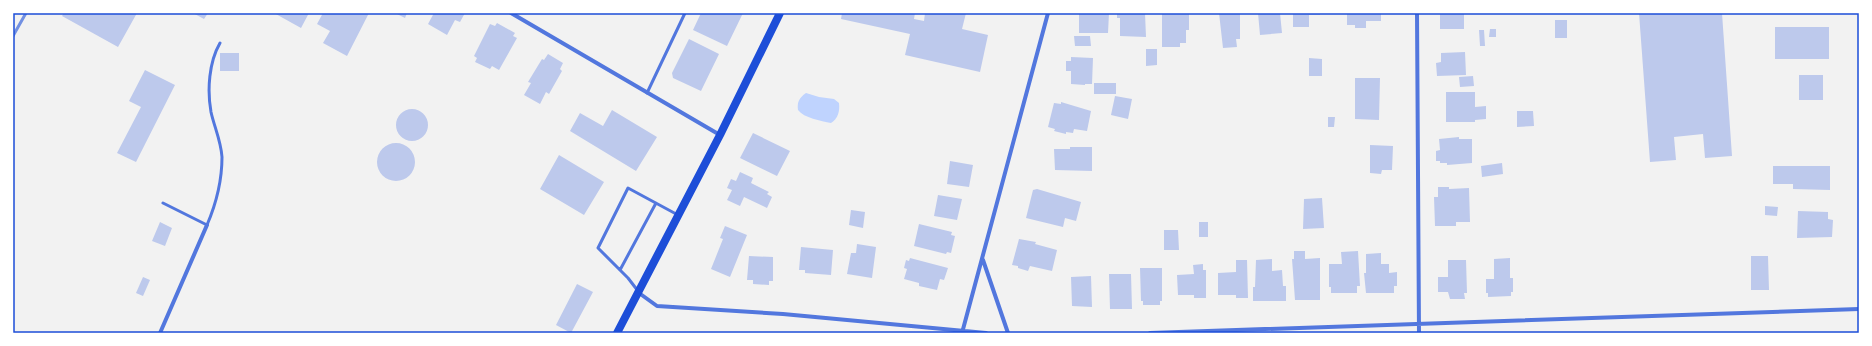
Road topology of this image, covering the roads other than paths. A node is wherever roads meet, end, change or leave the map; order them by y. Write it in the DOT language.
graph roads {
  1 [pos="511,13"];
  2 [pos="685,13"];
  3 [pos="780,13"];
  4 [pos="1048,13"];
  5 [pos="1417,13"];
  6 [pos="220,43"];
  7 [pos="647,92"];
  8 [pos="720,135"];
  9 [pos="163,203"];
  10 [pos="656,203"];
  11 [pos="678,215"];
  12 [pos="207,225"];
  13 [pos="983,259"];
  14 [pos="620,270"];
  15 [pos="640,293"];
  16 [pos="1859,309"];
  17 [pos="1419,323"];
  18 [pos="962,332"];
  19 [pos="160,333"];
  20 [pos="618,333"];
  21 [pos="986,333"];
  22 [pos="1008,333"];
  23 [pos="1150,333"];
  24 [pos="1419,333"];
  1 -- 7 [label="street"];
  2 -- 7 [label="lane"];
  3 -- 8 [label="main road"];
  4 -- 13 [label="street"];
  5 -- 17 [label="street"];
  6 -- 12 [label="lane"];
  7 -- 8 [label="street"];
  8 -- 11 [label="main road"];
  9 -- 12 [label="lane"];
  10 -- 11 [label="lane"];
  10 -- 14 [label="lane"];
  10 -- 14 [label="lane"];
  11 -- 15 [label="main road"];
  12 -- 19 [label="street"];
  13 -- 18 [label="street"];
  13 -- 22 [label="street"];
  14 -- 15 [label="lane"];
  15 -- 18 [label="street"];
  15 -- 20 [label="main road"];
  16 -- 17 [label="street"];
  17 -- 23 [label="street"];
  17 -- 24 [label="street"];
  18 -- 21 [label="street"];
}
